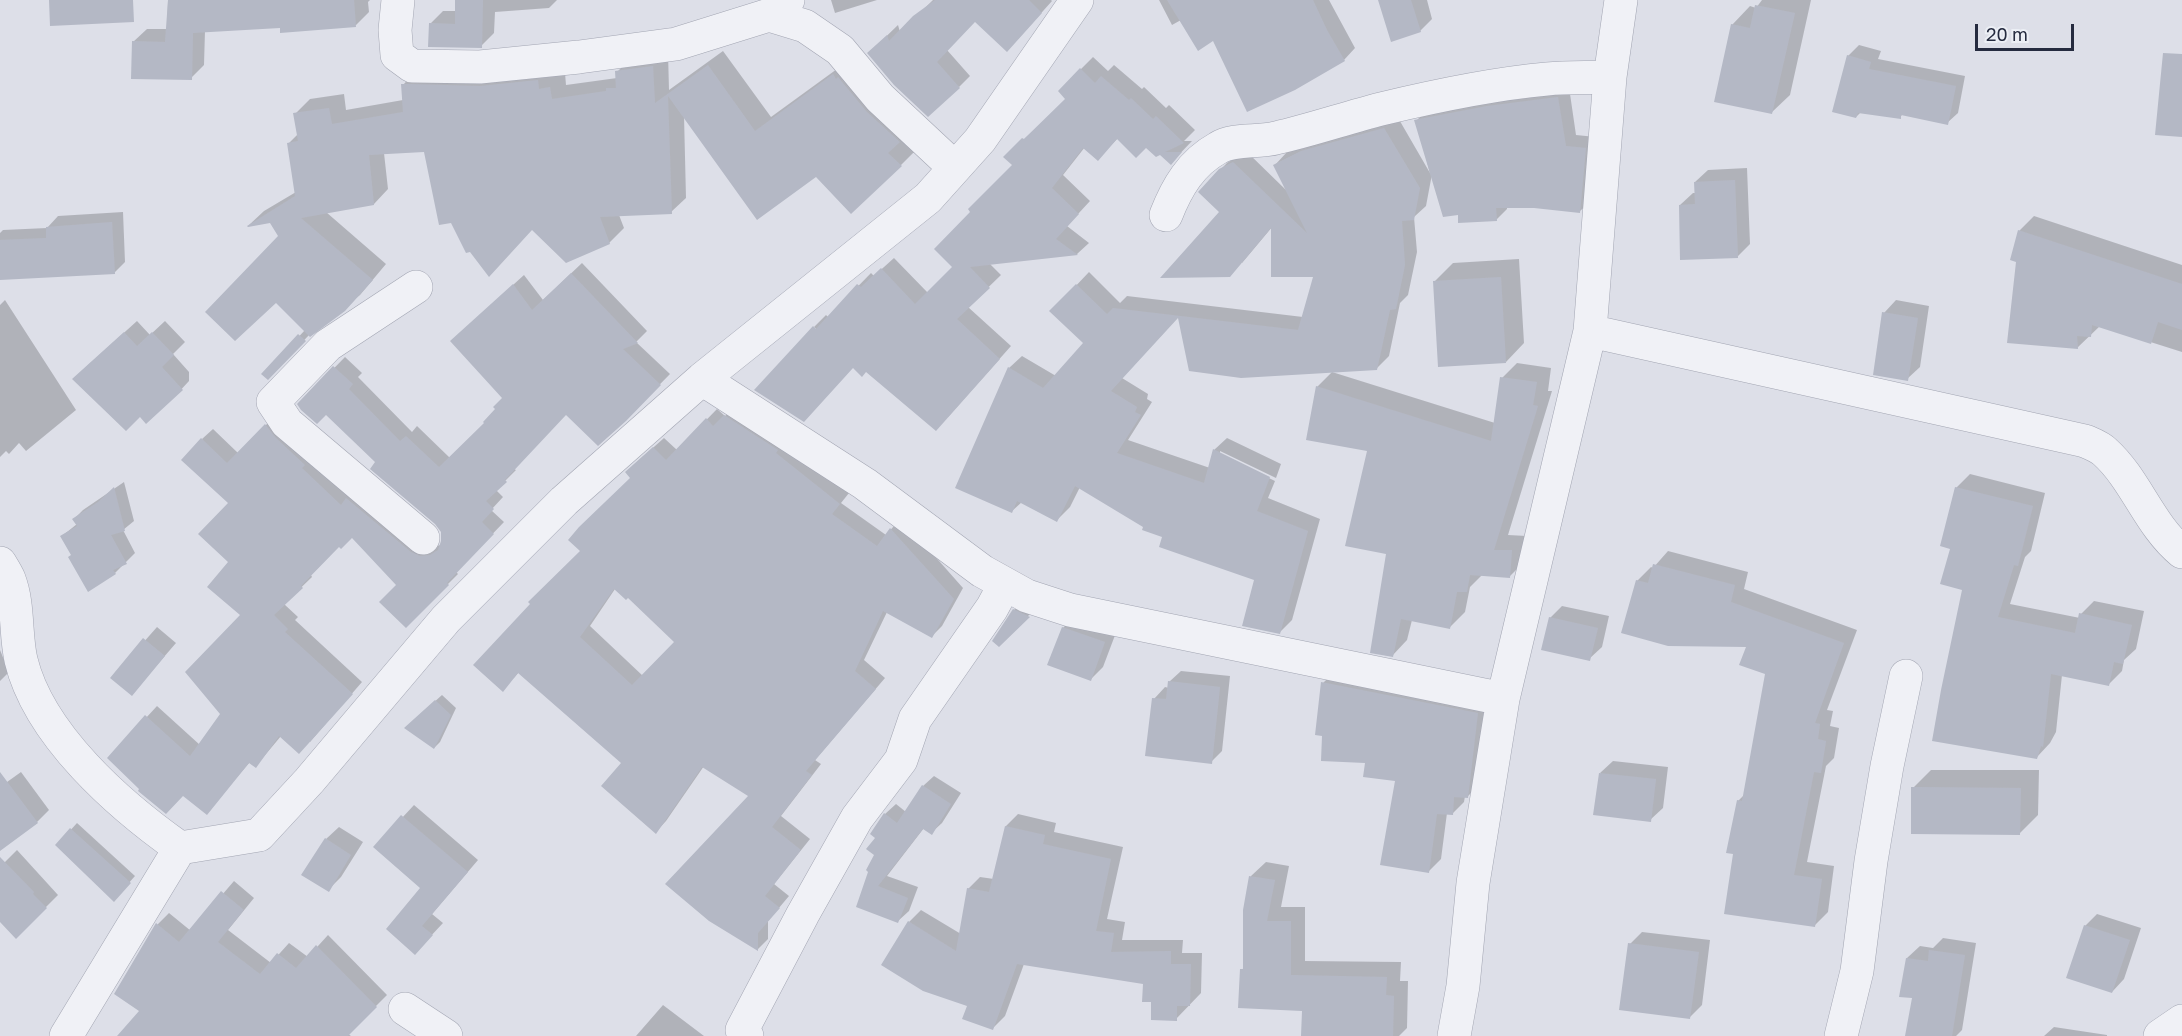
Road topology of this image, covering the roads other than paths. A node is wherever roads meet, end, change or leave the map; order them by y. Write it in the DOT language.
graph roads {
  1 [pos="398,0"];
  2 [pos="1077,0"];
  3 [pos="1621,0"];
  4 [pos="778,8"];
  5 [pos="1611,77"];
  6 [pos="955,168"];
  7 [pos="1166,214"];
  8 [pos="416,287"];
  9 [pos="1590,331"];
  10 [pos="702,379"];
  11 [pos="423,538"];
  12 [pos="2182,552"];
  13 [pos="0,563"];
  14 [pos="1005,584"];
  15 [pos="1906,676"];
  16 [pos="1503,699"];
  17 [pos="180,848"];
  18 [pos="407,1015"];
  19 [pos="2182,1021"];
  20 [pos="742,1034"];
  21 [pos="66,1036"];
  22 [pos="446,1036"];
  23 [pos="1454,1036"];
  24 [pos="1841,1036"];
  25 [pos="2160,1036"];
  1 -- 4 [label="street"];
  2 -- 6 [label="street"];
  3 -- 5 [label="street"];
  4 -- 6 [label="street"];
  5 -- 7 [label="street"];
  5 -- 9 [label="street"];
  6 -- 10 [label="street"];
  8 -- 11 [label="street"];
  9 -- 12 [label="street"];
  9 -- 16 [label="street"];
  10 -- 14 [label="street"];
  10 -- 17 [label="street"];
  13 -- 17 [label="street"];
  14 -- 16 [label="street"];
  14 -- 20 [label="street"];
  15 -- 24 [label="street"];
  16 -- 23 [label="street"];
  17 -- 21 [label="street"];
  18 -- 22 [label="street"];
  19 -- 25 [label="street"];
}
